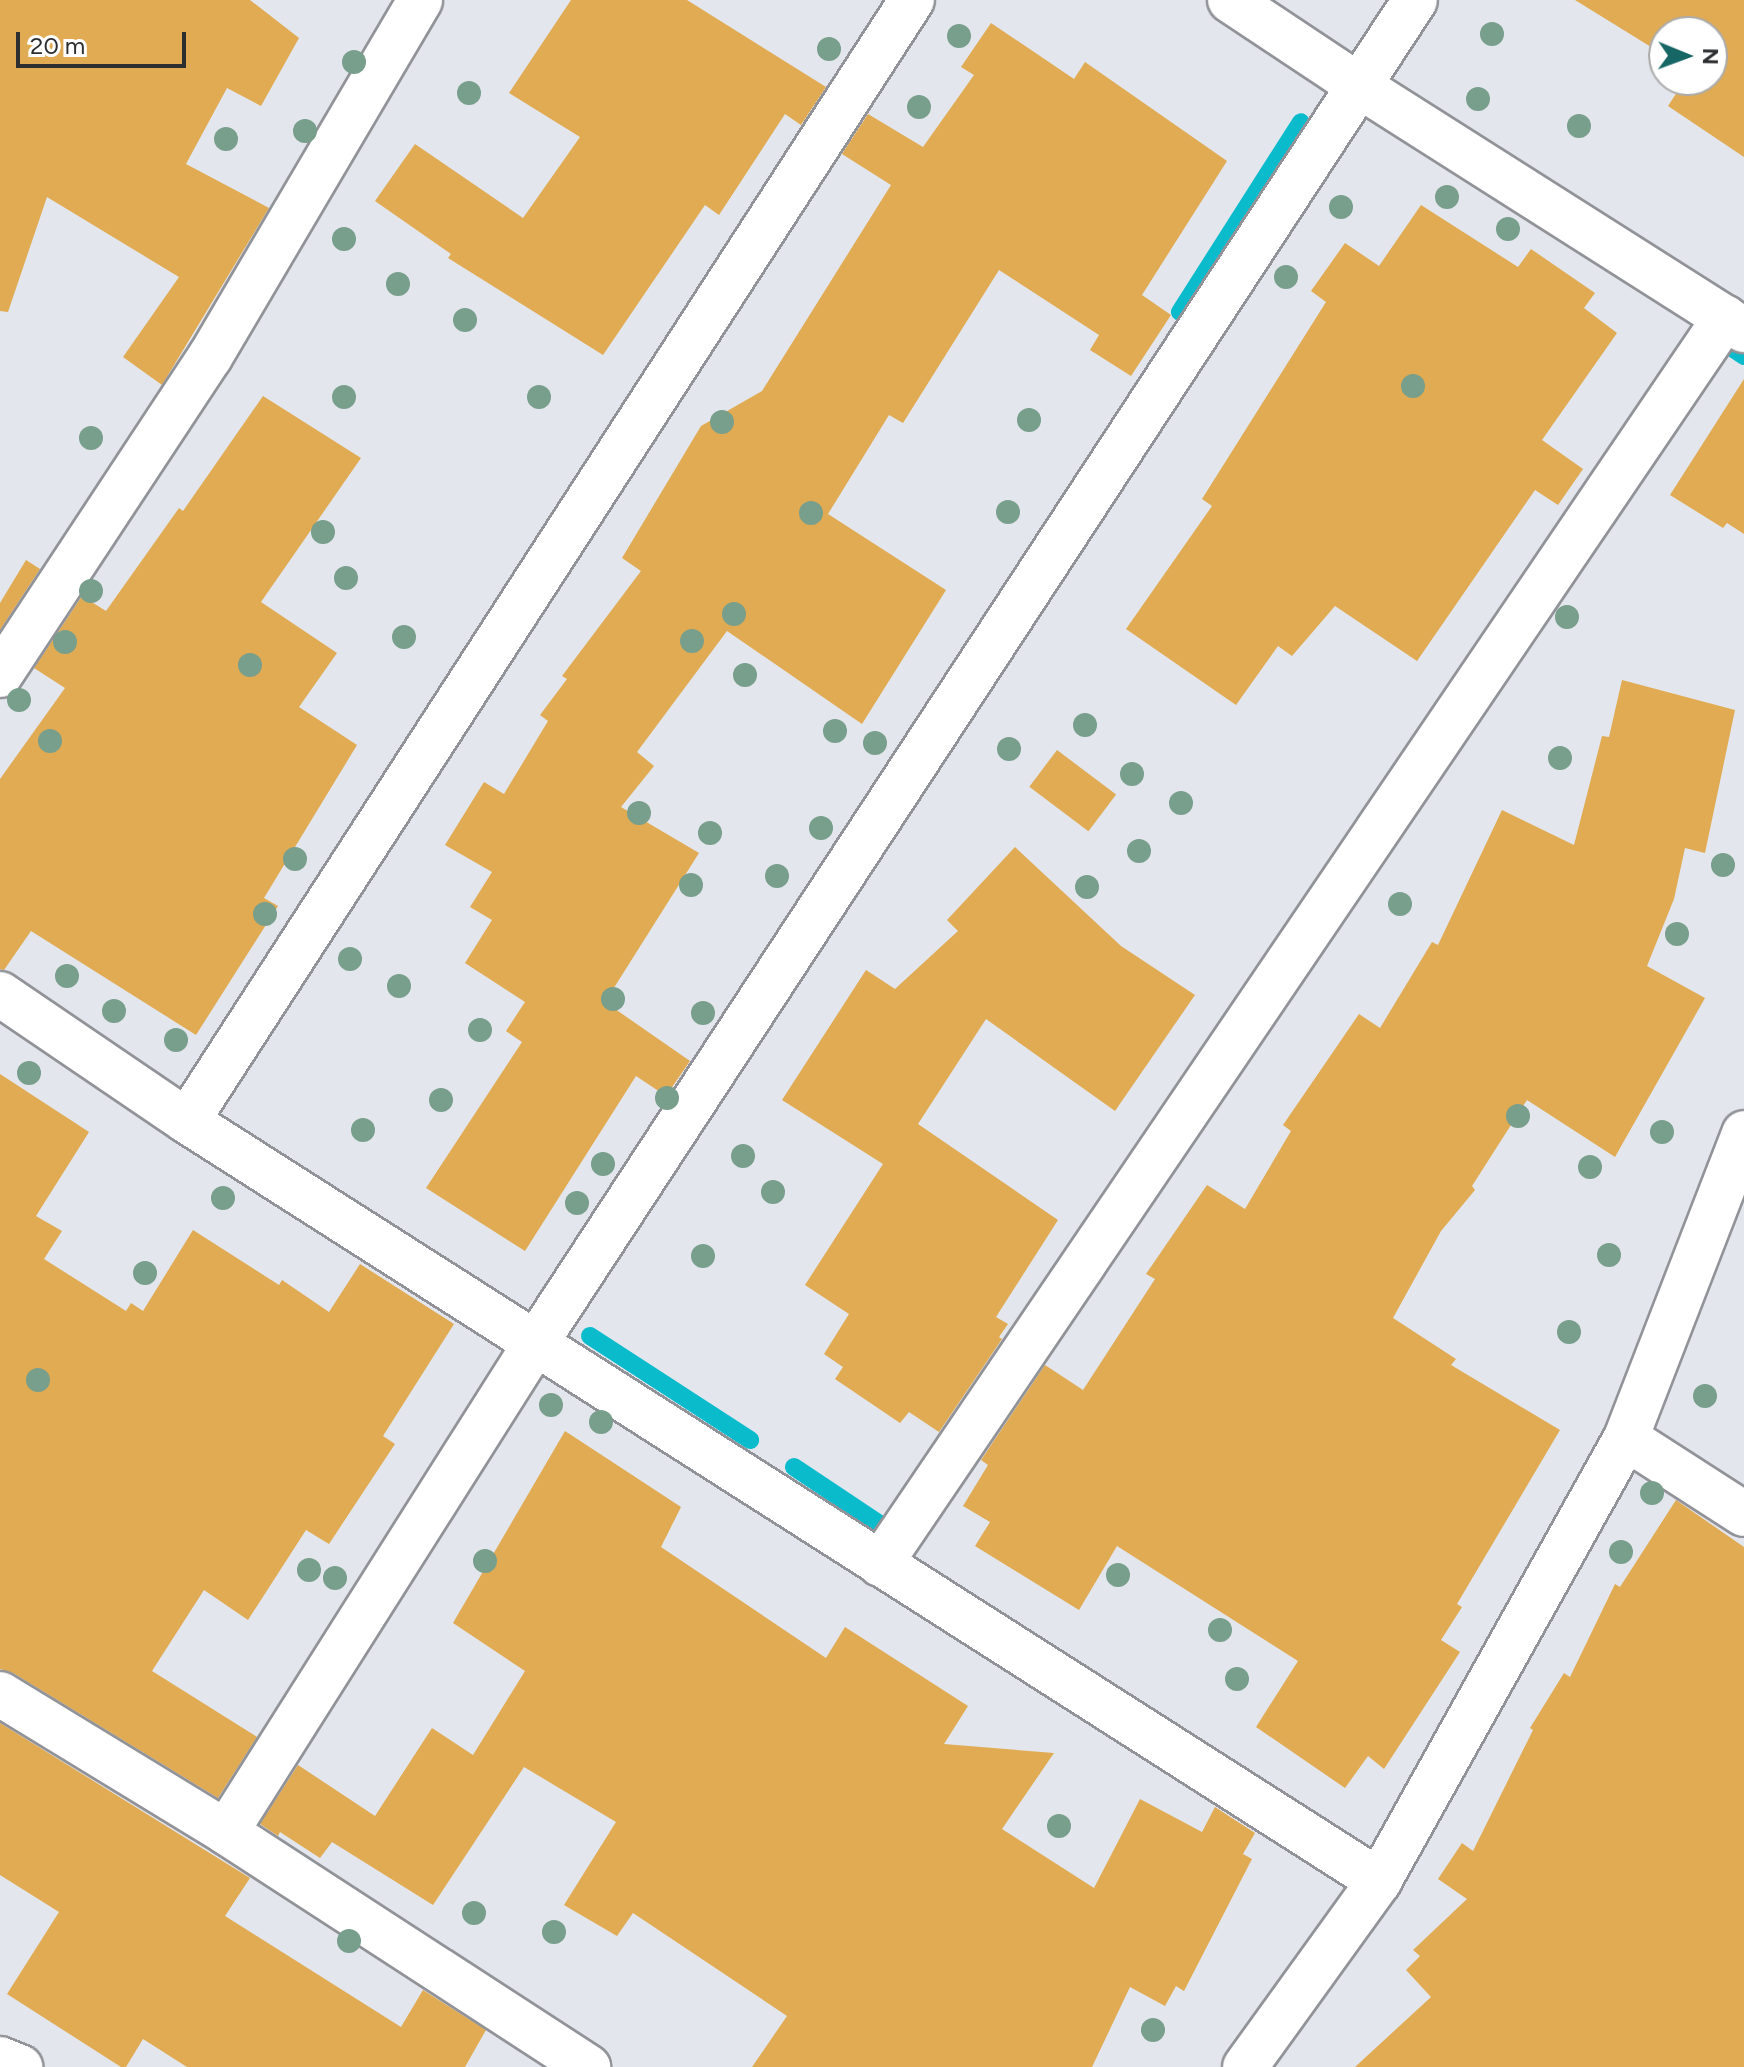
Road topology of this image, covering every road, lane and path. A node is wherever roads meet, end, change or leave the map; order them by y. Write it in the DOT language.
graph roads {
  1 [pos="420,0"];
  2 [pos="912,0"];
  3 [pos="1230,0"];
  4 [pos="1415,0"];
  5 [pos="1361,87"];
  6 [pos="1734,324"];
  7 [pos="0,675"];
  8 [pos="0,994"];
  9 [pos="187,1121"];
  10 [pos="1744,1133"];
  11 [pos="535,1344"];
  12 [pos="1626,1438"];
  13 [pos="1744,1514"];
  14 [pos="880,1564"];
  15 [pos="0,1694"];
  16 [pos="226,1832"];
  17 [pos="1379,1881"];
  18 [pos="0,2059"];
  19 [pos="20,2067"];
  20 [pos="588,2067"];
  21 [pos="1245,2067"];
  1 -- 7 [label="street"];
  2 -- 9 [label="street"];
  3 -- 5 [label="street"];
  4 -- 5 [label="street"];
  5 -- 6 [label="street"];
  5 -- 11 [label="street"];
  6 -- 14 [label="street"];
  8 -- 9 [label="street"];
  9 -- 11 [label="street"];
  10 -- 12 [label="street"];
  11 -- 14 [label="street"];
  11 -- 16 [label="street"];
  12 -- 13 [label="street"];
  12 -- 17 [label="street"];
  14 -- 17 [label="street"];
  15 -- 16 [label="street"];
  16 -- 20 [label="street"];
  17 -- 21 [label="street"];
  18 -- 19 [label="street"];
}
